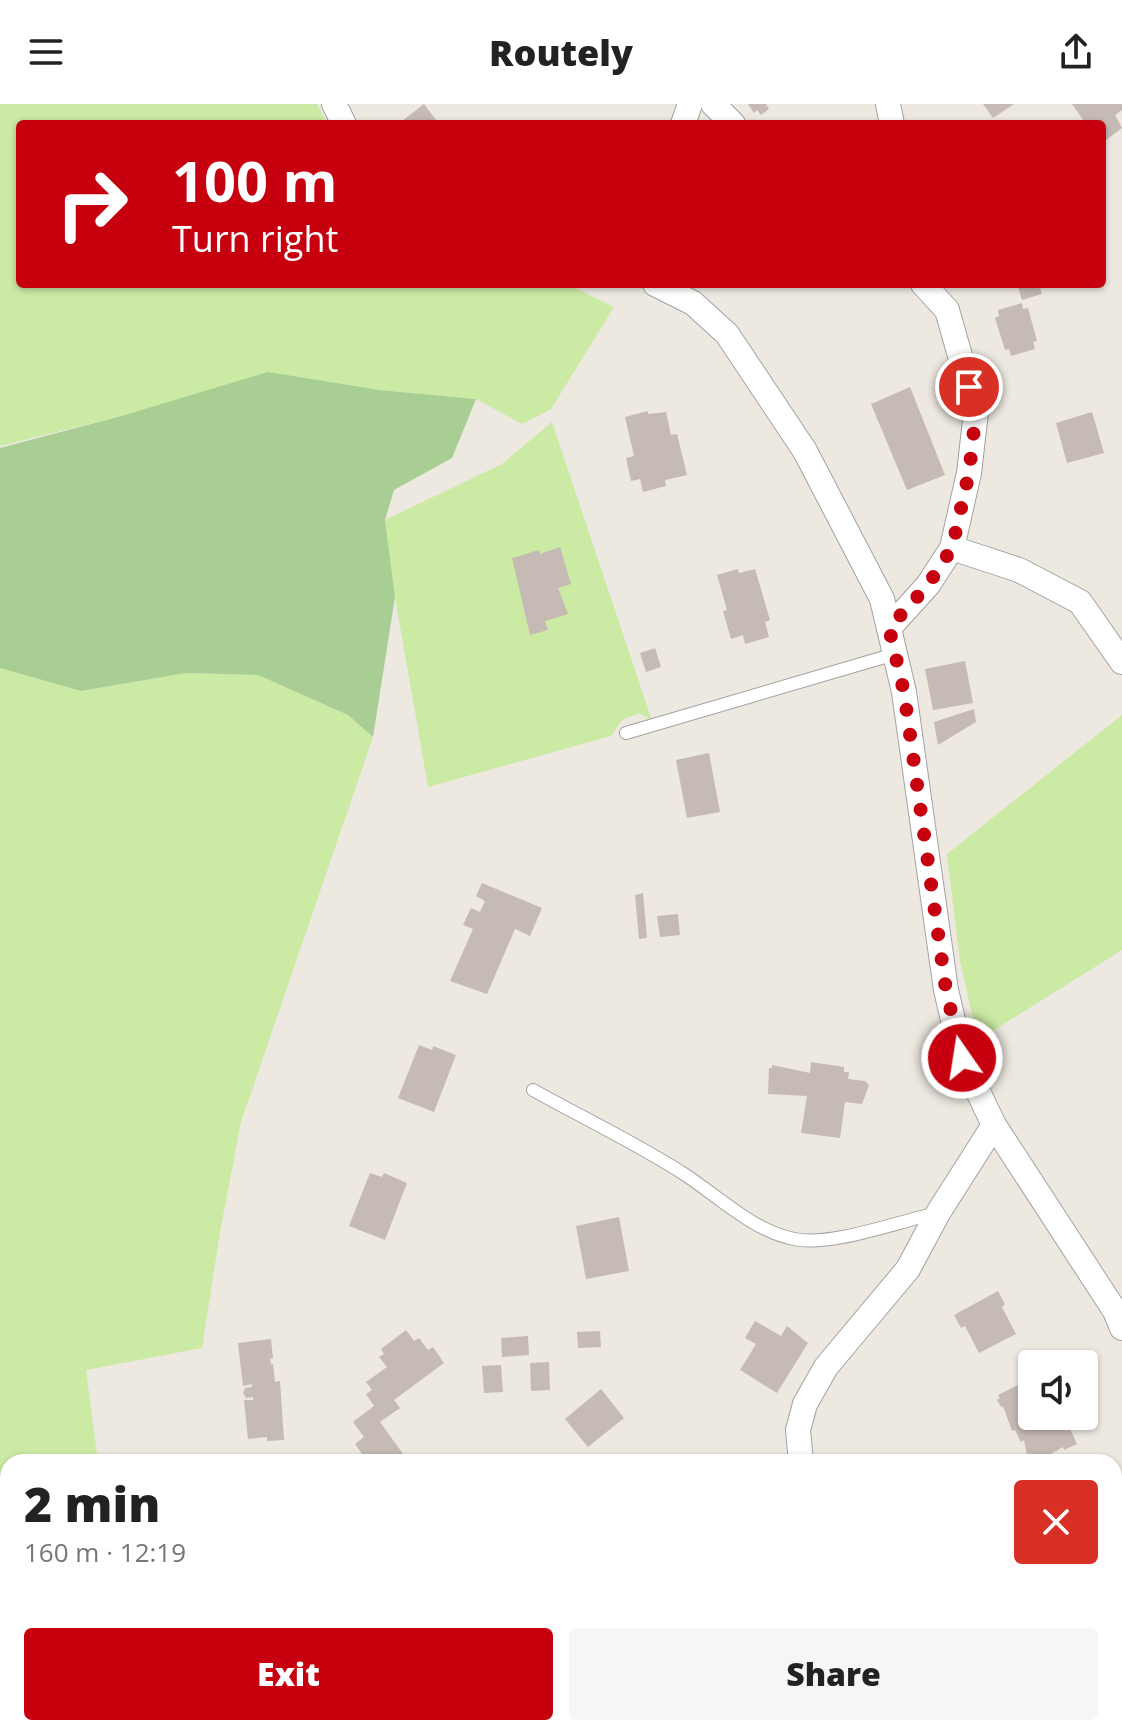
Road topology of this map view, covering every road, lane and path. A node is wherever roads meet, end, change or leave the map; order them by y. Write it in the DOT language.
graph roads {
  1 [pos="713,104"];
  2 [pos="729,120"];
  3 [pos="663,288"];
  4 [pos="927,288"];
  5 [pos="943,288"];
  6 [pos="947,310"];
  7 [pos="952,548"];
  8 [pos="889,628"];
  9 [pos="895,654"];
  10 [pos="1122,662"];
  11 [pos="626,733"];
  12 [pos="533,1090"];
  13 [pos="994,1125"];
  14 [pos="938,1213"];
  15 [pos="1122,1328"];
  16 [pos="800,1454"];
  1 -- 2 [label="street"];
  3 -- 8 [label="street"];
  4 -- 6 [label="street"];
  5 -- 6 [label="street"];
  6 -- 7 [label="street"];
  7 -- 8 [label="street"];
  7 -- 10 [label="street"];
  8 -- 9 [label="street"];
  9 -- 11 [label="lane"];
  9 -- 13 [label="street"];
  12 -- 14 [label="lane"];
  13 -- 14 [label="street"];
  13 -- 15 [label="street"];
  14 -- 16 [label="street"];
}
